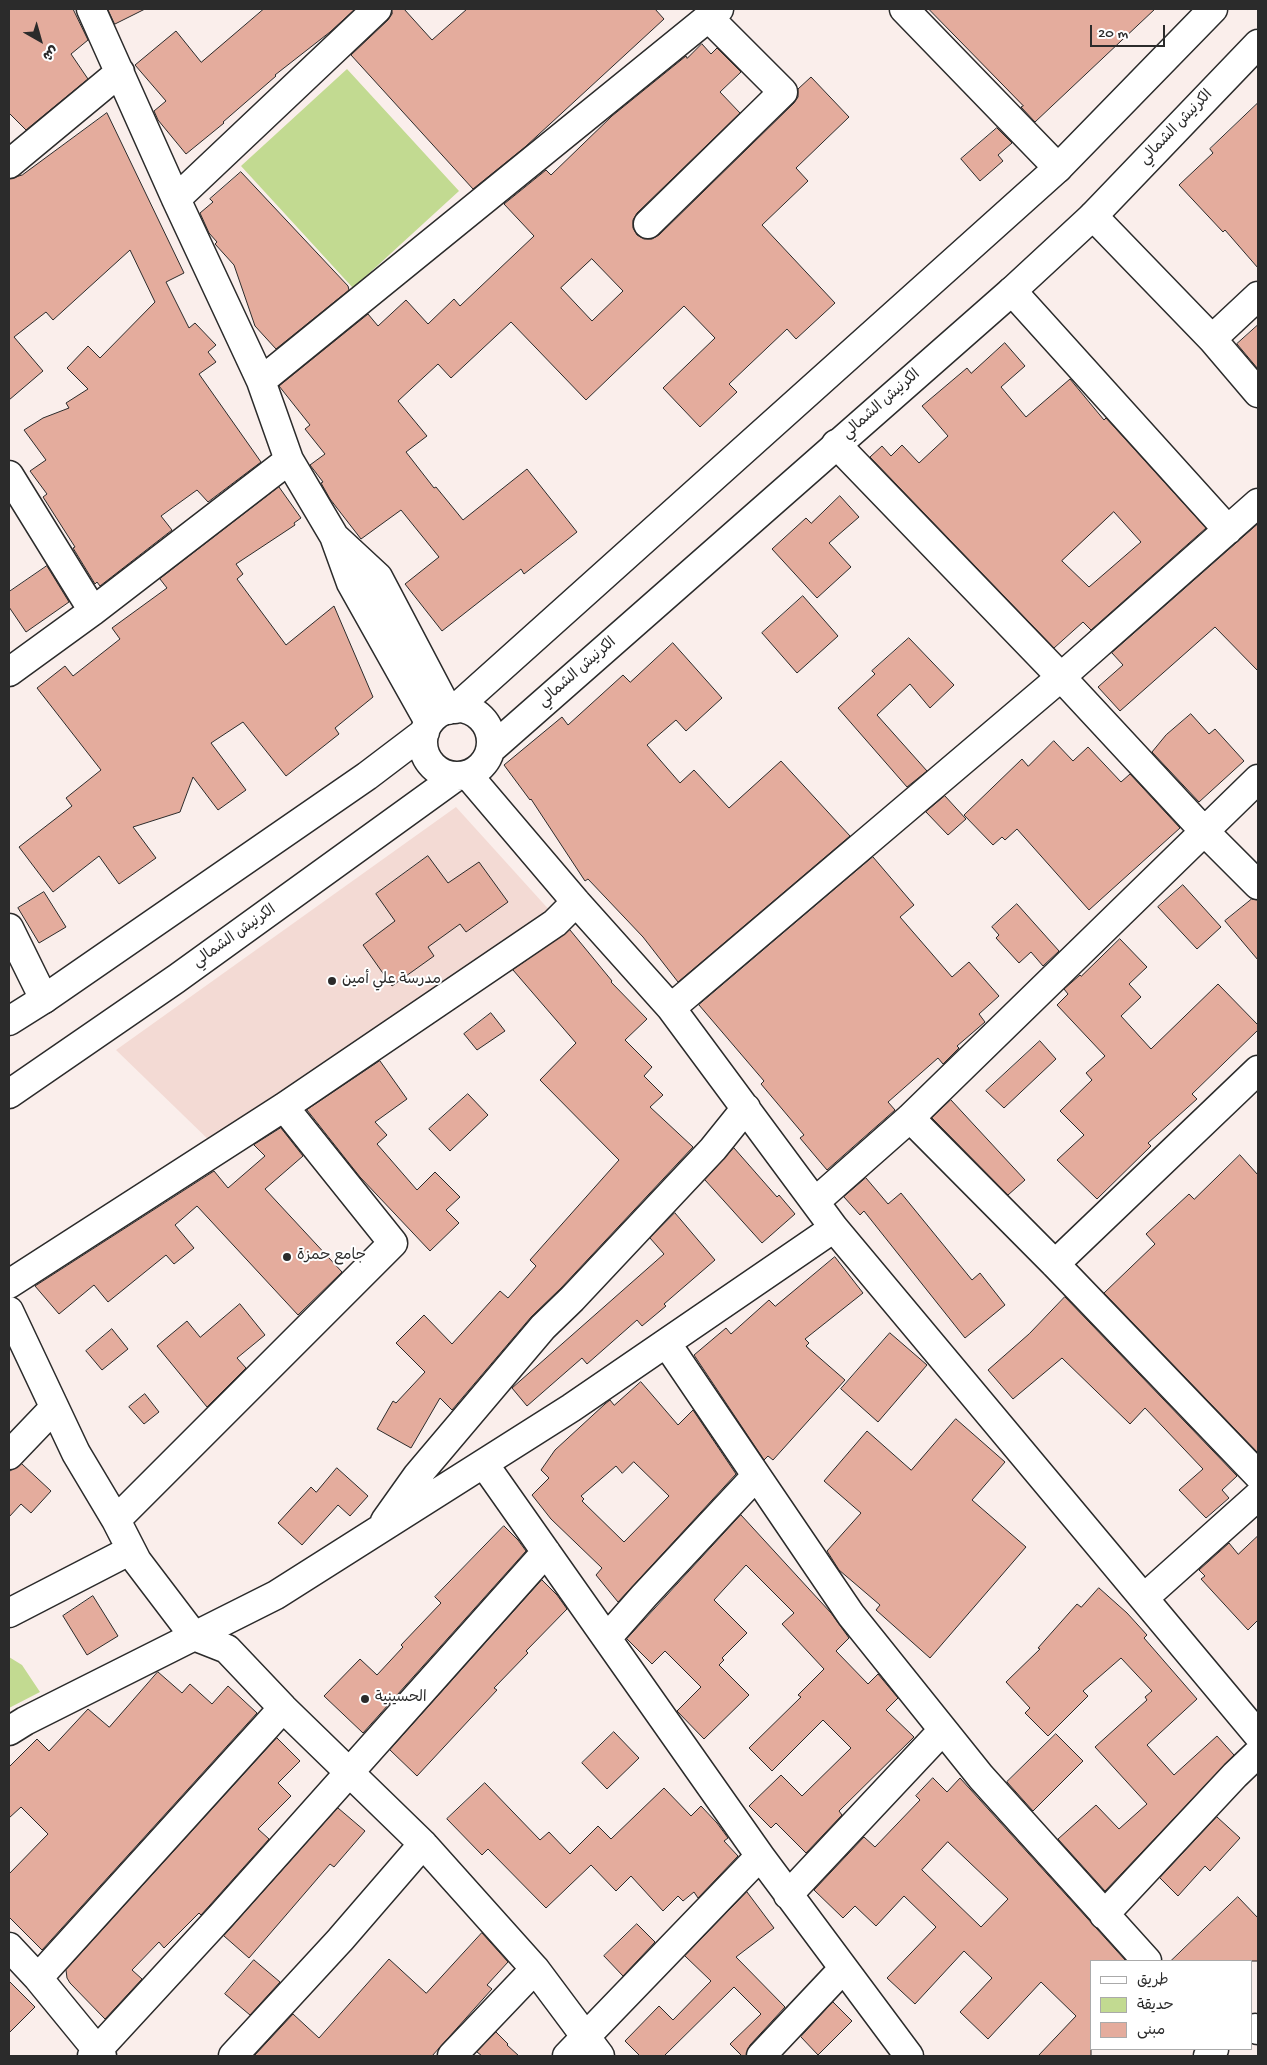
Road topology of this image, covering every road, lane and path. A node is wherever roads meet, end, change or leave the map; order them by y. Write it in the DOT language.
graph roads {
  1 [pos="91,9"];
  2 [pos="377,9"];
  3 [pos="904,9"];
  4 [pos="1213,9"];
  5 [pos="714,14"];
  6 [pos="1258,44"];
  7 [pos="120,72"];
  8 [pos="9,164"];
  9 [pos="1058,168"];
  10 [pos="176,199"];
  11 [pos="1094,216"];
  12 [pos="648,224"];
  13 [pos="1012,291"];
  14 [pos="1258,296"];
  15 [pos="1212,339"];
  16 [pos="261,381"];
  17 [pos="1258,393"];
  18 [pos="836,444"];
  19 [pos="290,460"];
  20 [pos="9,475"];
  21 [pos="1258,503"];
  22 [pos="1228,530"];
  23 [pos="93,611"];
  24 [pos="9,672"];
  25 [pos="1061,677"];
  26 [pos="439,718"];
  27 [pos="490,750"];
  28 [pos="463,776"];
  29 [pos="1258,779"];
  30 [pos="1205,832"];
  31 [pos="1258,885"];
  32 [pos="576,902"];
  33 [pos="9,928"];
  34 [pos="44,999"];
  35 [pos="671,1008"];
  36 [pos="9,1021"];
  37 [pos="1258,1070"];
  38 [pos="9,1094"];
  39 [pos="284,1107"];
  40 [pos="746,1108"];
  41 [pos="910,1118"];
  42 [pos="816,1202"];
  43 [pos="834,1228"];
  44 [pos="1055,1264"];
  45 [pos="9,1284"];
  46 [pos="9,1311"];
  47 [pos="667,1344"];
  48 [pos="54,1408"];
  49 [pos="9,1455"];
  50 [pos="484,1464"];
  51 [pos="1258,1475"];
  52 [pos="756,1476"];
  53 [pos="1258,1496"];
  54 [pos="116,1520"];
  55 [pos="378,1531"];
  56 [pos="131,1550"];
  57 [pos="546,1552"];
  58 [pos="1144,1598"];
  59 [pos="9,1612"];
  60 [pos="194,1636"];
  61 [pos="606,1638"];
  62 [pos="283,1708"];
  63 [pos="943,1730"];
  64 [pos="9,1732"];
  65 [pos="1258,1735"];
  66 [pos="1258,1753"];
  67 [pos="349,1772"];
  68 [pos="423,1844"];
  69 [pos="760,1856"];
  70 [pos="788,1895"];
  71 [pos="1104,1915"];
  72 [pos="9,1947"];
  73 [pos="1146,1960"];
  74 [pos="535,1969"];
  75 [pos="843,1969"];
  76 [pos="38,1978"];
  77 [pos="584,2050"];
  78 [pos="899,2052"];
  79 [pos="97,2054"];
  80 [pos="233,2056"];
  81 [pos="452,2056"];
  82 [pos="761,2056"];
  1 -- 7 [label="street"];
  2 -- 10 [label="street"];
  3 -- 9 [label="street"];
  4 -- 9 [label="street"];
  5 -- 12 [label="street"];
  5 -- 16 [label="street"];
  6 -- 11 [label="street, الكرنيش الشمالي"];
  7 -- 8 [label="street"];
  7 -- 10 [label="street"];
  9 -- 26 [label="street"];
  10 -- 16 [label="street"];
  11 -- 13 [label="street, الكرنيش الشمالي"];
  11 -- 15 [label="street"];
  13 -- 18 [label="street, الكرنيش الشمالي"];
  13 -- 22 [label="street"];
  14 -- 15 [label="street"];
  15 -- 17 [label="street"];
  16 -- 19 [label="street"];
  18 -- 25 [label="street"];
  18 -- 27 [label="street, الكرنيش الشمالي"];
  19 -- 23 [label="street"];
  19 -- 26 [label="street"];
  20 -- 23 [label="street"];
  21 -- 22 [label="street"];
  22 -- 25 [label="street"];
  23 -- 24 [label="street"];
  25 -- 30 [label="street"];
  25 -- 35 [label="street"];
  26 -- 27 [label="street"];
  26 -- 28 [label="street"];
  26 -- 34 [label="street"];
  27 -- 28 [label="street"];
  28 -- 32 [label="street"];
  28 -- 38 [label="street, الكرنيش الشمالي"];
  29 -- 30 [label="street"];
  30 -- 31 [label="street"];
  30 -- 41 [label="street"];
  32 -- 35 [label="street"];
  32 -- 39 [label="street"];
  33 -- 34 [label="street"];
  34 -- 36 [label="street"];
  35 -- 40 [label="street"];
  37 -- 44 [label="street"];
  39 -- 45 [label="street"];
  39 -- 54 [label="street"];
  40 -- 42 [label="street"];
  40 -- 55 [label="street"];
  41 -- 42 [label="street"];
  41 -- 44 [label="street"];
  42 -- 43 [label="street"];
  43 -- 47 [label="street"];
  43 -- 58 [label="street"];
  44 -- 51 [label="street"];
  46 -- 48 [label="street"];
  47 -- 50 [label="street"];
  47 -- 52 [label="street"];
  48 -- 49 [label="street"];
  48 -- 54 [label="street"];
  50 -- 55 [label="street"];
  50 -- 57 [label="street"];
  52 -- 61 [label="street"];
  52 -- 63 [label="street"];
  53 -- 58 [label="street"];
  54 -- 56 [label="street"];
  55 -- 60 [label="street"];
  56 -- 59 [label="street"];
  56 -- 60 [label="street"];
  57 -- 61 [label="street"];
  57 -- 67 [label="street"];
  58 -- 65 [label="street"];
  60 -- 62 [label="street"];
  60 -- 64 [label="street"];
  61 -- 69 [label="street"];
  62 -- 67 [label="street"];
  62 -- 76 [label="street"];
  63 -- 70 [label="street"];
  63 -- 71 [label="street"];
  66 -- 71 [label="street"];
  67 -- 68 [label="street"];
  67 -- 79 [label="street"];
  68 -- 74 [label="street"];
  68 -- 80 [label="street"];
  69 -- 70 [label="street"];
  69 -- 77 [label="street"];
  70 -- 75 [label="street"];
  71 -- 73 [label="street"];
  72 -- 76 [label="street"];
  74 -- 77 [label="street"];
  74 -- 81 [label="street"];
  75 -- 78 [label="street"];
  75 -- 82 [label="street"];
  76 -- 79 [label="street"];
}
